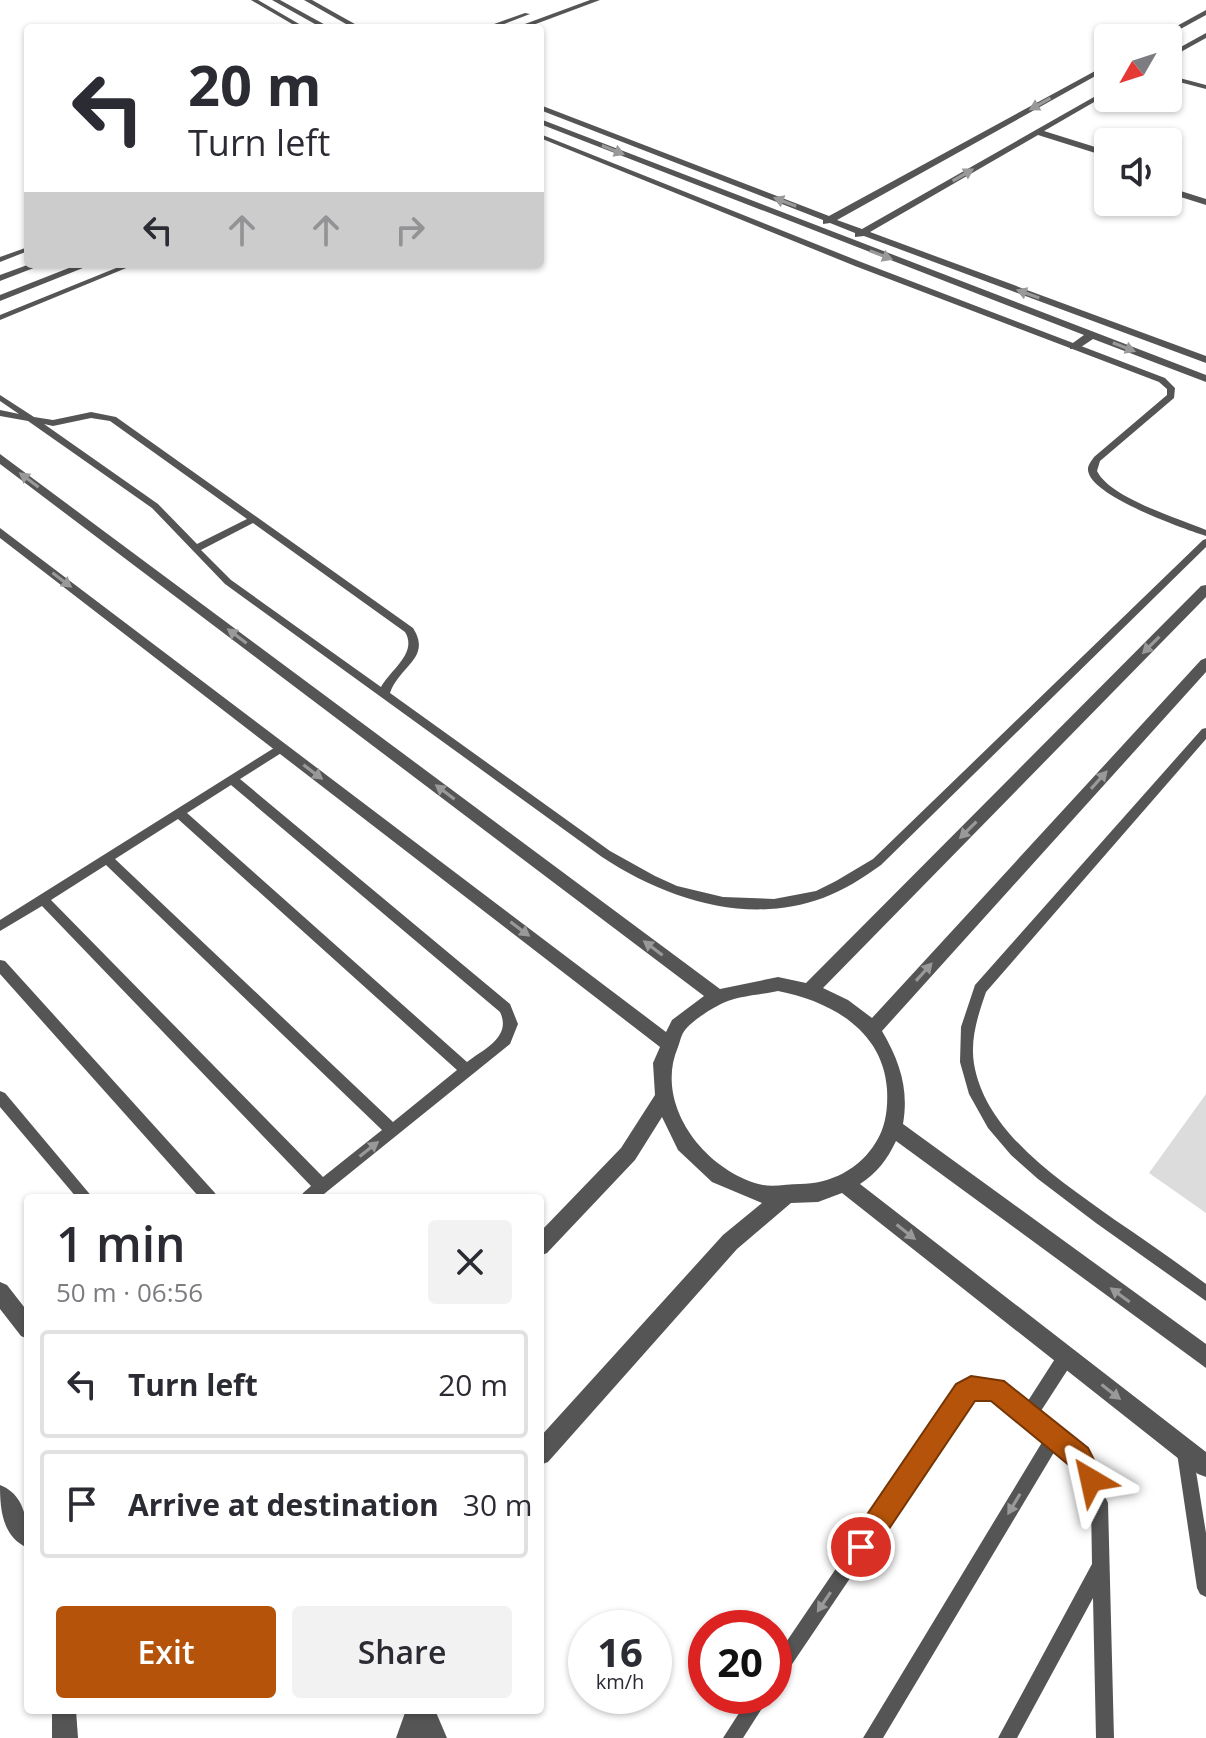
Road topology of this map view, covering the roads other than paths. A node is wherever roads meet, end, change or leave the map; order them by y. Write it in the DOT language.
graph roads {
  1 [pos="254,0"];
  2 [pos="275,0"];
  3 [pos="307,0"];
  4 [pos="597,0"];
  5 [pos="539,10"];
  6 [pos="1206,12"];
  7 [pos="296,24"];
  8 [pos="320,24"];
  9 [pos="351,24"];
  10 [pos="499,24"];
  11 [pos="529,24"];
  12 [pos="1182,25"];
  13 [pos="1206,35"];
  14 [pos="1182,49"];
  15 [pos="1094,74"];
  16 [pos="1182,81"];
  17 [pos="1206,87"];
  18 [pos="1094,99"];
  19 [pos="544,109"];
  20 [pos="544,123"];
  21 [pos="1037,132"];
  22 [pos="544,138"];
  23 [pos="1094,150"];
  24 [pos="696,183"];
  25 [pos="678,192"];
  26 [pos="1182,194"];
  27 [pos="1206,202"];
  28 [pos="830,220"];
  29 [pos="813,229"];
  30 [pos="863,232"];
  31 [pos="846,242"];
  32 [pos="24,251"];
  33 [pos="0,260"];
  34 [pos="28,268"];
  35 [pos="78,268"];
  36 [pos="122,268"];
  37 [pos="0,278"];
  38 [pos="0,298"];
  39 [pos="0,318"];
  40 [pos="1091,335"];
  41 [pos="1074,347"];
  42 [pos="1206,360"];
  43 [pos="1206,379"];
  44 [pos="0,397"];
  45 [pos="0,413"];
  46 [pos="27,416"];
  47 [pos="0,458"];
  48 [pos="253,519"];
  49 [pos="0,532"];
  50 [pos="1206,533"];
  51 [pos="1206,542"];
  52 [pos="195,549"];
  53 [pos="1206,589"];
  54 [pos="1206,663"];
  55 [pos="384,694"];
  56 [pos="1206,732"];
  57 [pos="282,747"];
  58 [pos="232,779"];
  59 [pos="179,813"];
  60 [pos="106,858"];
  61 [pos="43,899"];
  62 [pos="0,926"];
  63 [pos="0,965"];
  64 [pos="810,990"];
  65 [pos="715,995"];
  66 [pos="872,1030"];
  67 [pos="668,1043"];
  68 [pos="467,1071"];
  69 [pos="0,1097"];
  70 [pos="662,1100"];
  71 [pos="894,1129"];
  72 [pos="393,1131"];
  73 [pos="845,1184"];
  74 [pos="322,1187"];
  75 [pos="83,1194"];
  76 [pos="206,1194"];
  77 [pos="313,1194"];
  78 [pos="786,1195"];
  79 [pos="544,1242"];
  80 [pos="0,1292"];
  81 [pos="1206,1293"];
  82 [pos="24,1324"];
  83 [pos="1066,1357"];
  84 [pos="1206,1357"];
  85 [pos="1028,1416"];
  86 [pos="1054,1437"];
  87 [pos="544,1450"];
  88 [pos="1185,1450"];
  89 [pos="1206,1466"];
  90 [pos="0,1496"];
  91 [pos="24,1530"];
  92 [pos="1202,1541"];
  93 [pos="1101,1565"];
  94 [pos="1206,1588"];
  95 [pos="792,1649"];
  96 [pos="64,1714"];
  97 [pos="418,1714"];
  98 [pos="422,1714"];
  99 [pos="749,1714"];
  100 [pos="65,1738"];
  101 [pos="409,1738"];
  102 [pos="434,1738"];
  103 [pos="732,1738"];
  104 [pos="872,1738"];
  105 [pos="1007,1738"];
  106 [pos="1105,1738"];
  1 -- 7 [label="lane"];
  2 -- 8 [label="street"];
  3 -- 9 [label="street"];
  4 -- 11 [label="street"];
  5 -- 10 [label="street"];
  6 -- 12 [label="street"];
  13 -- 14 [label="street"];
  15 -- 28 [label="street, one-way"];
  16 -- 17 [label="street"];
  18 -- 21 [label="street"];
  28 -- 19 [label="street, one-way"];
  20 -- 24 [label="street, one-way"];
  21 -- 23 [label="street"];
  30 -- 21 [label="street, one-way"];
  22 -- 25 [label="lane"];
  24 -- 25 [label="street"];
  24 -- 29 [label="street"];
  25 -- 41 [label="lane"];
  26 -- 27 [label="street"];
  28 -- 29 [label="street"];
  28 -- 30 [label="street"];
  29 -- 31 [label="street"];
  30 -- 31 [label="street"];
  42 -- 30 [label="street, one-way"];
  31 -- 40 [label="street, one-way"];
  32 -- 33 [label="lane"];
  34 -- 37 [label="street"];
  35 -- 38 [label="street"];
  36 -- 39 [label="lane"];
  40 -- 41 [label="street"];
  40 -- 43 [label="street, one-way"];
  41 -- 50 [label="lane"];
  44 -- 46 [label="lane"];
  45 -- 46 [label="lane"];
  46 -- 48 [label="lane"];
  46 -- 52 [label="lane"];
  65 -- 47 [label="street, one-way"];
  48 -- 52 [label="lane"];
  48 -- 55 [label="lane"];
  49 -- 57 [label="street, one-way"];
  51 -- 55 [label="lane"];
  52 -- 55 [label="lane"];
  53 -- 64 [label="street, one-way"];
  66 -- 54 [label="street, one-way"];
  56 -- 81 [label="lane"];
  57 -- 58 [label="lane"];
  57 -- 67 [label="street, one-way"];
  58 -- 59 [label="lane"];
  58 -- 68 [label="lane"];
  59 -- 60 [label="lane"];
  59 -- 68 [label="lane"];
  60 -- 61 [label="lane"];
  60 -- 72 [label="lane"];
  61 -- 62 [label="lane"];
  61 -- 74 [label="lane"];
  63 -- 76 [label="lane"];
  64 -- 65 [label="street"];
  64 -- 66 [label="street"];
  65 -- 67 [label="street"];
  66 -- 71 [label="street"];
  67 -- 70 [label="street"];
  68 -- 72 [label="lane"];
  69 -- 75 [label="lane"];
  70 -- 78 [label="street"];
  70 -- 79 [label="street"];
  71 -- 73 [label="street"];
  84 -- 71 [label="street, one-way"];
  74 -- 72 [label="lane, one-way"];
  73 -- 78 [label="street"];
  73 -- 83 [label="street, one-way"];
  74 -- 77 [label="lane"];
  78 -- 87 [label="street"];
  80 -- 82 [label="street"];
  83 -- 85 [label="lane"];
  83 -- 88 [label="street, one-way"];
  85 -- 86 [label="lane"];
  85 -- 95 [label="lane, one-way"];
  86 -- 93 [label="lane"];
  86 -- 104 [label="lane, one-way"];
  88 -- 89 [label="street"];
  88 -- 92 [label="lane"];
  90 -- 91 [label="street"];
  92 -- 94 [label="lane"];
  93 -- 105 [label="lane"];
  93 -- 106 [label="lane"];
  96 -- 100 [label="street"];
  97 -- 101 [label="street"];
  98 -- 102 [label="street"];
  99 -- 103 [label="lane"];
}
